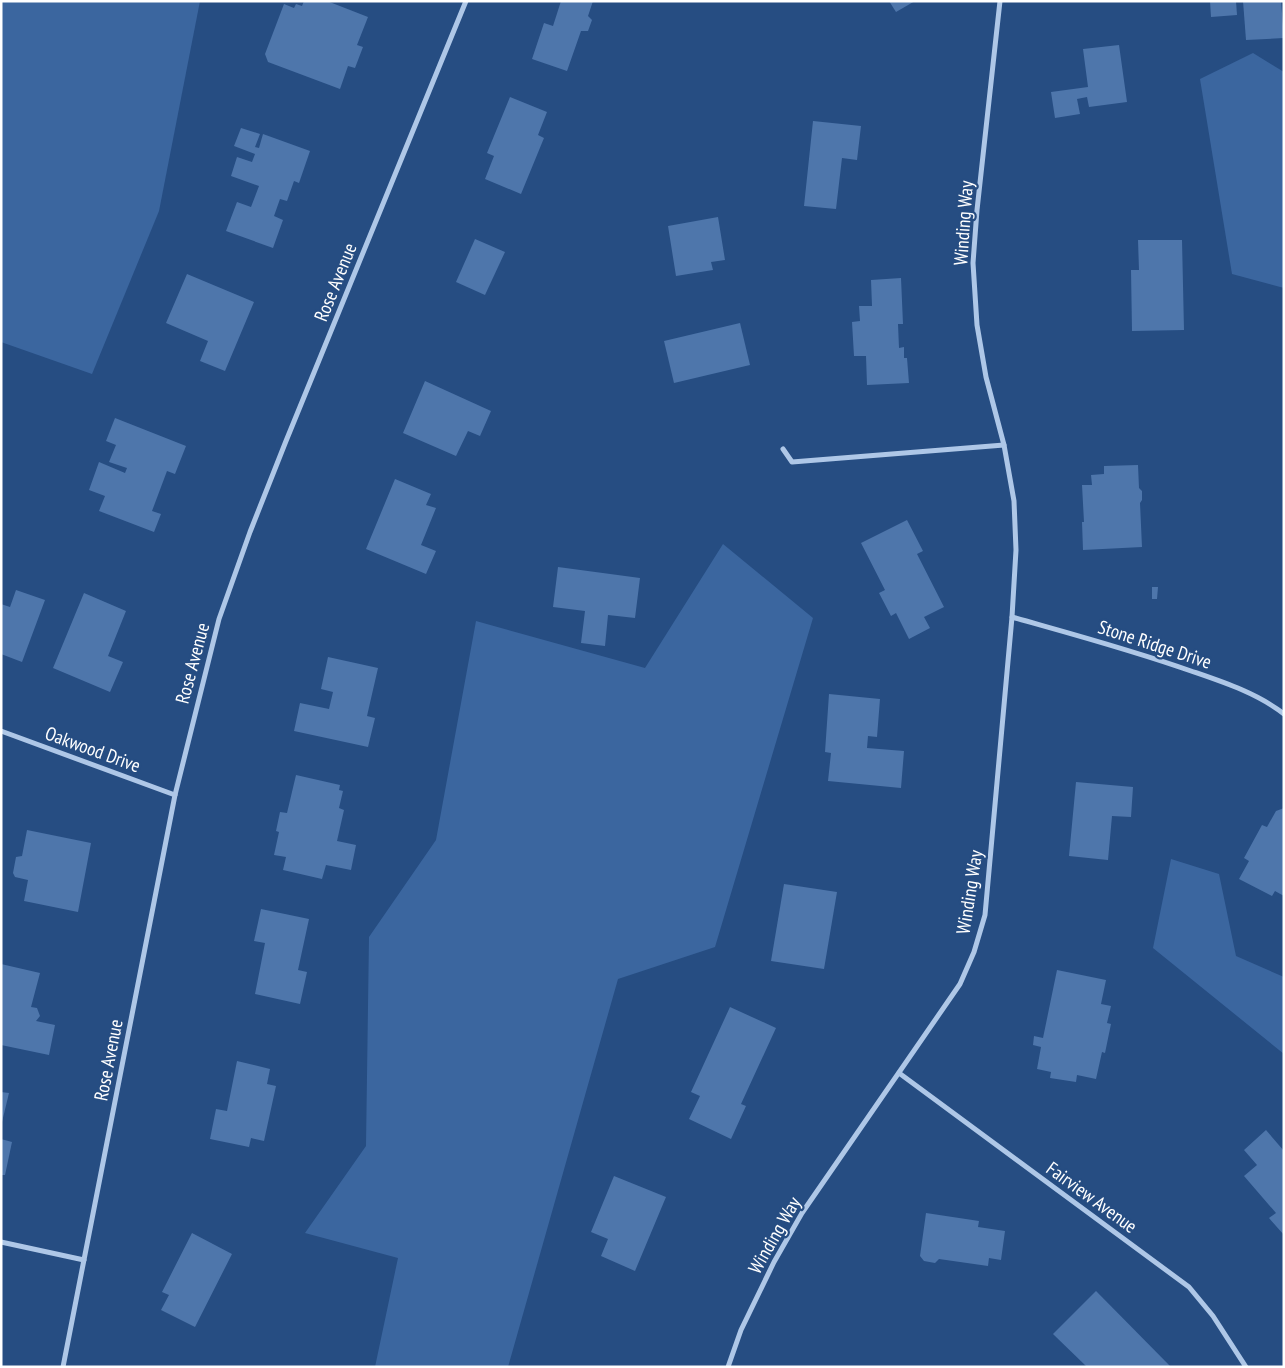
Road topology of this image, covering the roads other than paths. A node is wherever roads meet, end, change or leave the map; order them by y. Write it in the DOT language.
graph roads {
  1 [pos="466,1"];
  2 [pos="1000,1"];
  3 [pos="1004,445"];
  4 [pos="783,449"];
  5 [pos="1012,617"];
  6 [pos="1284,714"];
  7 [pos="1,731"];
  8 [pos="175,795"];
  9 [pos="899,1073"];
  10 [pos="1,1242"];
  11 [pos="84,1260"];
  12 [pos="63,1367"];
  13 [pos="728,1367"];
  14 [pos="1246,1367"];
  1 -- 8 [label="street, Rose Avenue"];
  2 -- 3 [label="street, Winding Way"];
  3 -- 4 [label="street"];
  3 -- 5 [label="street, Winding Way"];
  5 -- 6 [label="street, Stone Ridge Drive"];
  5 -- 9 [label="street, Winding Way"];
  7 -- 8 [label="street, Oakwood Drive"];
  8 -- 11 [label="street, Rose Avenue"];
  9 -- 13 [label="street, Winding Way"];
  9 -- 14 [label="street, Fairview Avenue"];
  10 -- 11 [label="street"];
  11 -- 12 [label="street, Rose Avenue"];
}
